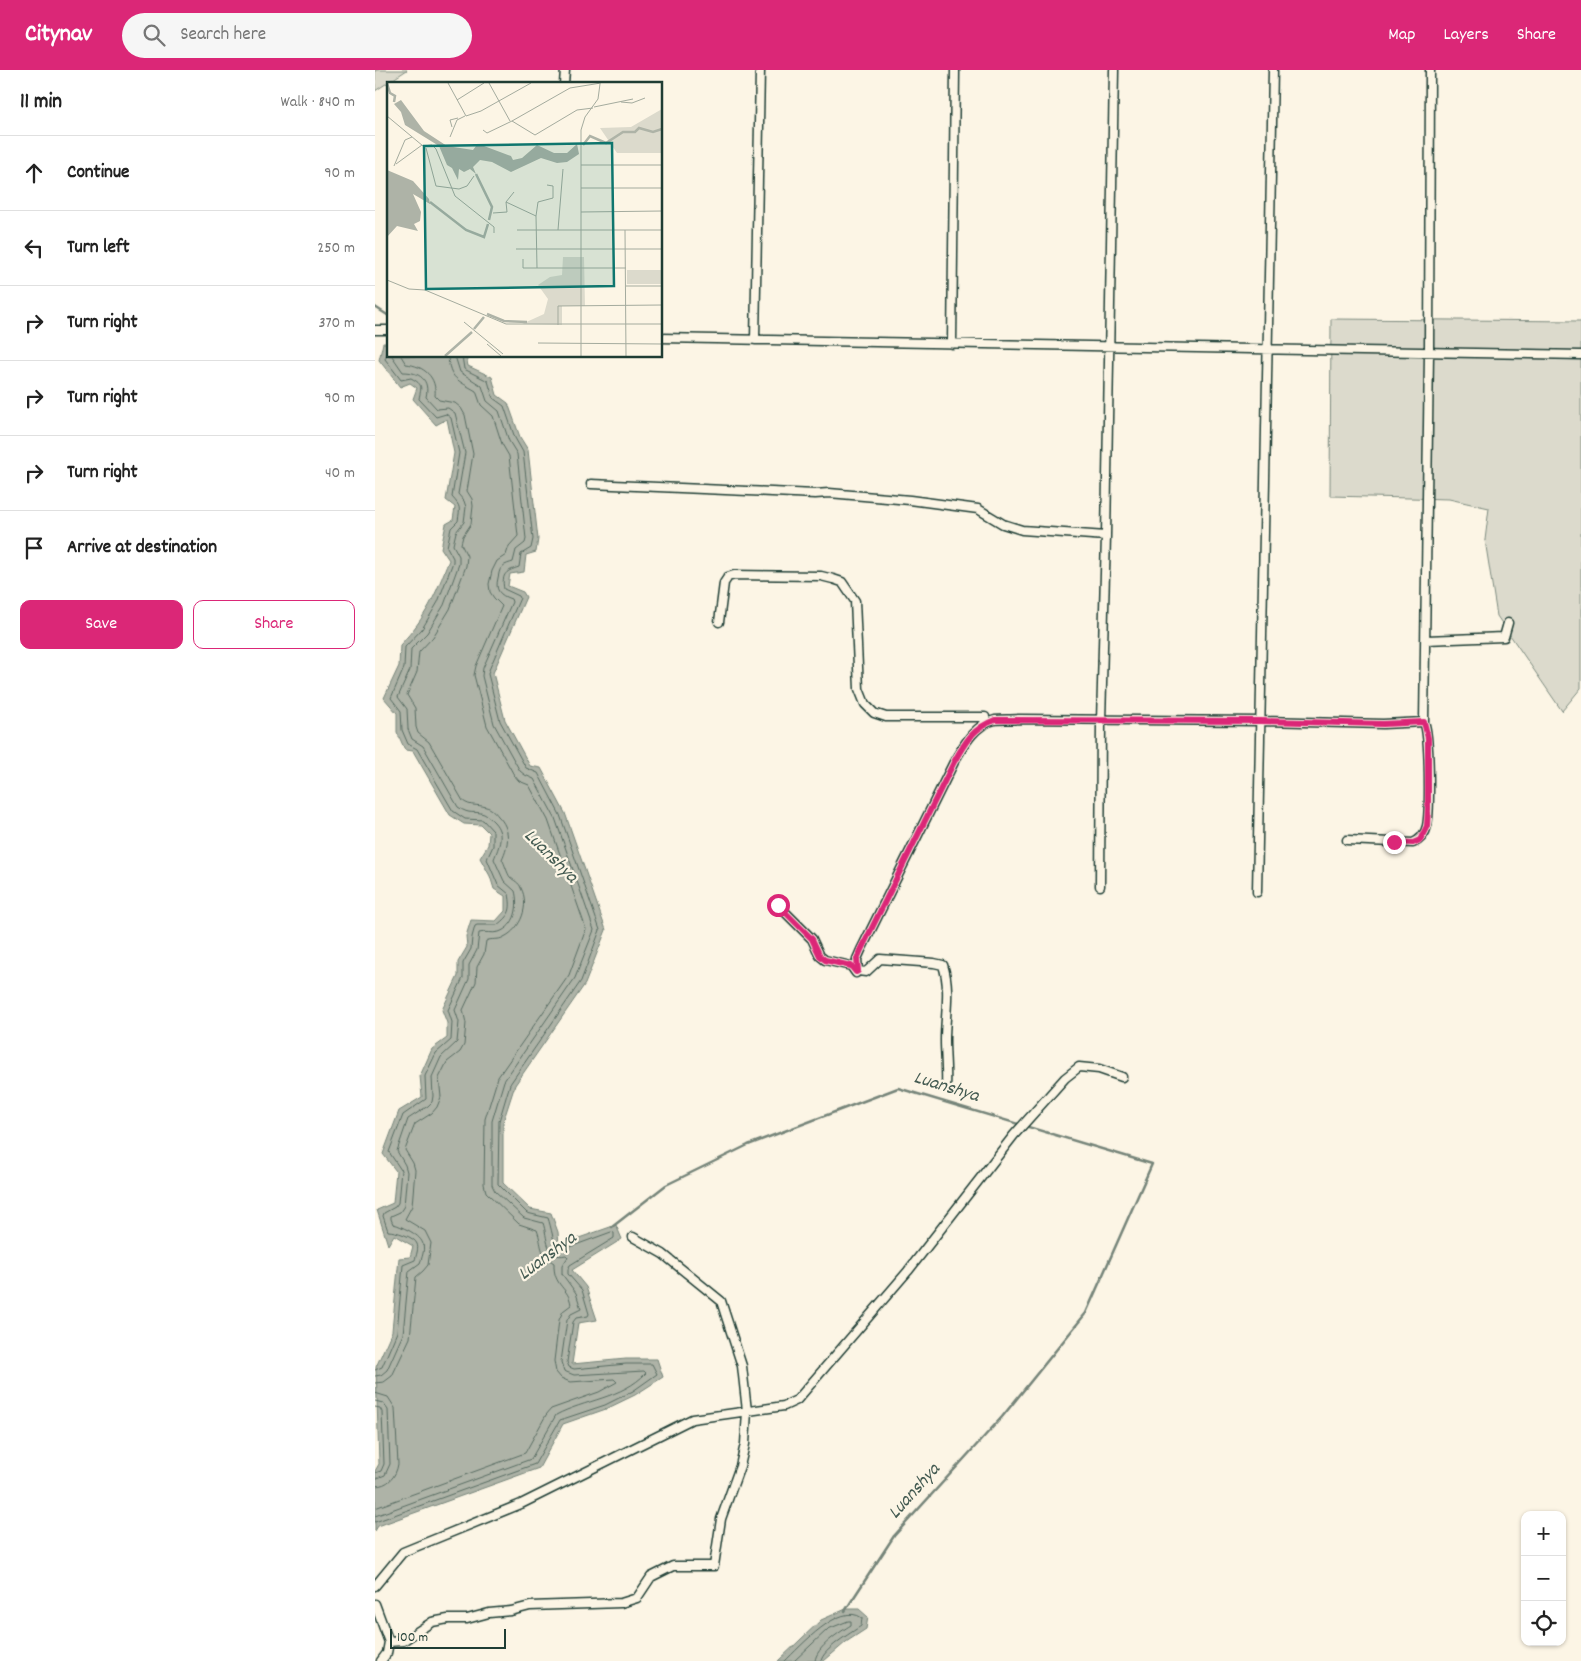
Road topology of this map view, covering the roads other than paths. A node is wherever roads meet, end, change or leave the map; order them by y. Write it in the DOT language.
graph roads {
  1 [pos="760,70"];
  2 [pos="955,70"];
  3 [pos="1114,70"];
  4 [pos="1273,70"];
  5 [pos="1430,70"];
  6 [pos="663,338"];
  7 [pos="755,340"];
  8 [pos="952,344"];
  9 [pos="1109,346"];
  10 [pos="1267,350"];
  11 [pos="1429,352"];
  12 [pos="1581,355"];
  13 [pos="591,484"];
  14 [pos="1106,536"];
  15 [pos="719,622"];
  16 [pos="1508,624"];
  17 [pos="1426,640"];
  18 [pos="1101,721"];
  19 [pos="1260,721"];
  20 [pos="1424,722"];
  21 [pos="984,724"];
  22 [pos="1347,840"];
  23 [pos="1100,886"];
  24 [pos="1257,892"];
  25 [pos="778,905"];
  26 [pos="858,971"];
  27 [pos="1122,1077"];
  28 [pos="946,1088"];
  29 [pos="633,1237"];
  30 [pos="747,1411"];
  31 [pos="375,1586"];
  32 [pos="375,1604"];
  33 [pos="389,1642"];
  34 [pos="381,1661"];
  1 -- 7 [label="street"];
  2 -- 8 [label="street"];
  3 -- 9 [label="street"];
  4 -- 10 [label="street"];
  5 -- 11 [label="street"];
  6 -- 7 [label="street"];
  7 -- 8 [label="street"];
  8 -- 9 [label="street"];
  9 -- 10 [label="street"];
  9 -- 14 [label="street"];
  10 -- 11 [label="street"];
  10 -- 19 [label="street"];
  11 -- 12 [label="street"];
  11 -- 17 [label="street"];
  13 -- 14 [label="street"];
  14 -- 18 [label="street"];
  15 -- 21 [label="street"];
  16 -- 17 [label="street"];
  17 -- 20 [label="street"];
  18 -- 19 [label="street"];
  18 -- 21 [label="street"];
  18 -- 23 [label="street"];
  19 -- 20 [label="street"];
  19 -- 24 [label="street"];
  20 -- 22 [label="street"];
  21 -- 26 [label="street"];
  25 -- 26 [label="street"];
  26 -- 28 [label="street"];
  27 -- 30 [label="street"];
  29 -- 30 [label="street"];
  30 -- 31 [label="street"];
  30 -- 33 [label="street"];
  32 -- 33 [label="street"];
  33 -- 34 [label="street"];
}
